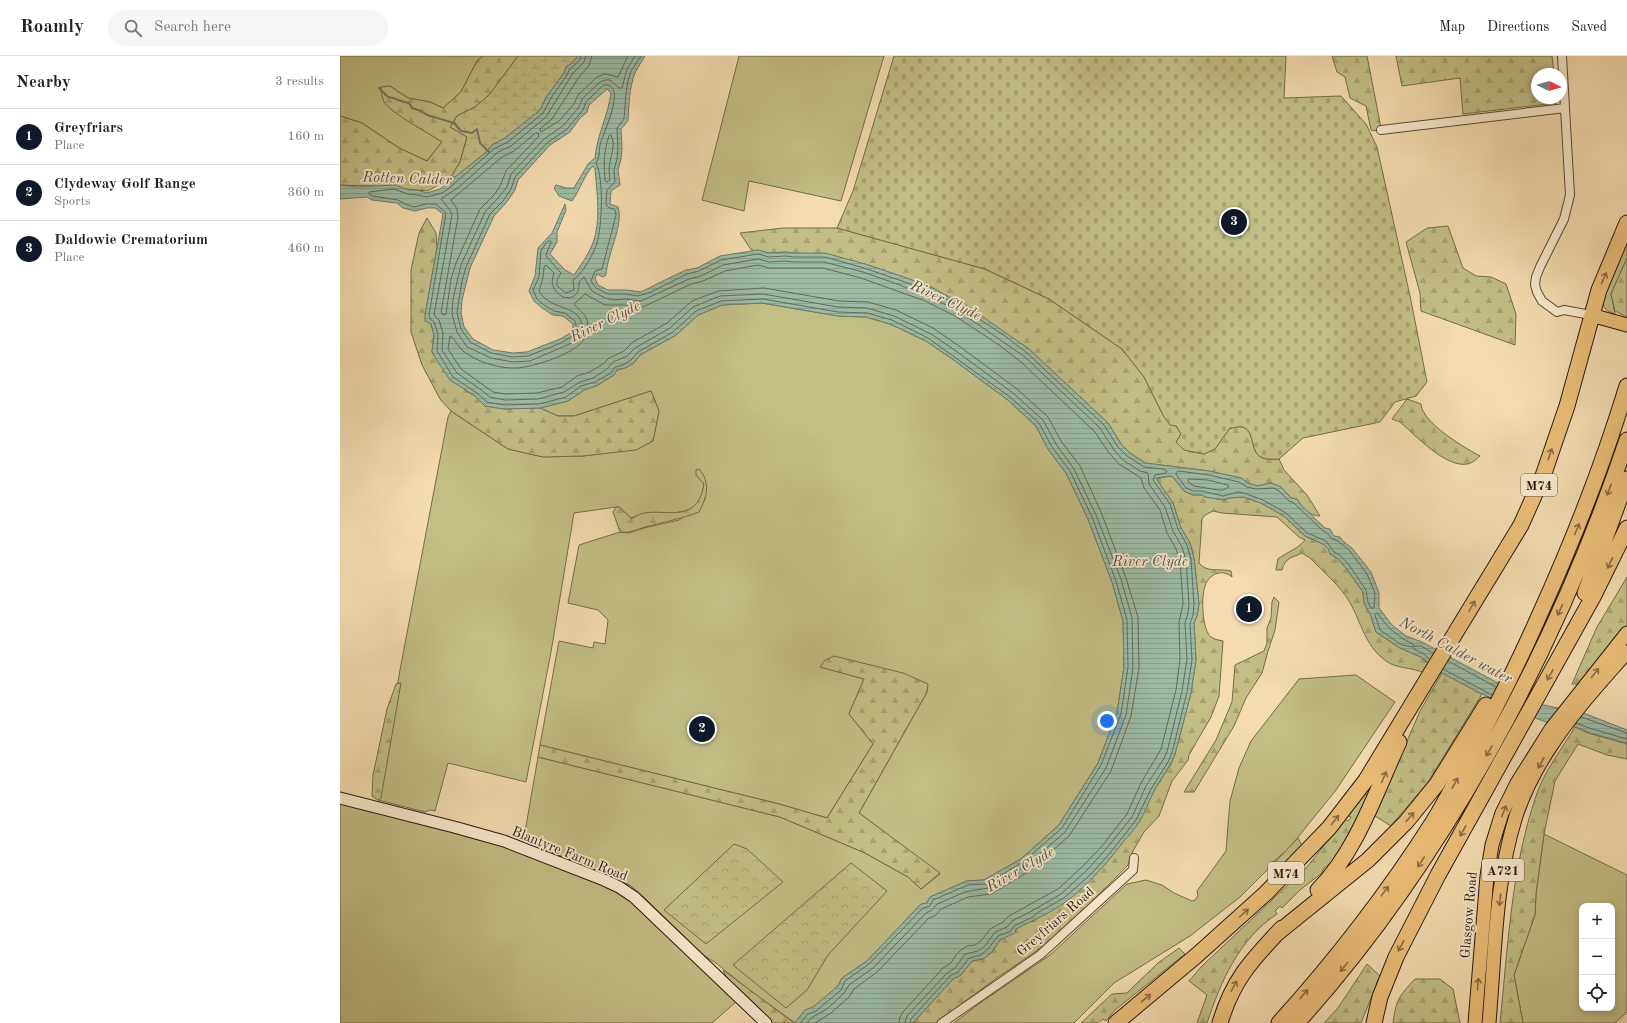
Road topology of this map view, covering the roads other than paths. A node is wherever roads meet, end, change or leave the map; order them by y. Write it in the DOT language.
graph roads {
  1 [pos="1562,56"];
  2 [pos="1565,108"];
  3 [pos="1381,130"];
  4 [pos="1627,223"];
  5 [pos="1591,315"];
  6 [pos="1625,324"];
  7 [pos="1627,386"];
  8 [pos="1627,440"];
  9 [pos="1627,479"];
  10 [pos="1627,528"];
  11 [pos="1627,633"];
  12 [pos="1627,652"];
  13 [pos="1561,655"];
  14 [pos="1508,689"];
  15 [pos="1422,691"];
  16 [pos="1495,701"];
  17 [pos="1576,705"];
  18 [pos="1556,730"];
  19 [pos="340,798"];
  20 [pos="1134,858"];
  21 [pos="1275,935"];
  22 [pos="766,1023"];
  23 [pos="942,1023"];
  24 [pos="1116,1023"];
  25 [pos="1220,1023"];
  26 [pos="1279,1023"];
  27 [pos="1297,1023"];
  28 [pos="1374,1023"];
  29 [pos="1475,1023"];
  30 [pos="1489,1023"];
  1 -- 2 [label="street"];
  2 -- 3 [label="street"];
  2 -- 5 [label="street"];
  5 -- 4 [label="highway, M74, one-way"];
  5 -- 6 [label="main road"];
  15 -- 5 [label="highway, M74, one-way"];
  14 -- 7 [label="highway, M74, one-way"];
  8 -- 14 [label="highway, M74, one-way"];
  9 -- 13 [label="highway"];
  10 -- 13 [label="highway, one-way"];
  17 -- 11 [label="main road, A721, one-way"];
  12 -- 17 [label="main road, A721"];
  13 -- 28 [label="highway, one-way"];
  14 -- 16 [label="highway, M74"];
  14 -- 27 [label="highway, M74, one-way"];
  21 -- 15 [label="highway, M74, one-way"];
  24 -- 15 [label="highway, M74, one-way"];
  21 -- 16 [label="highway, M74, one-way"];
  26 -- 16 [label="highway, M74, one-way"];
  17 -- 18 [label="main road, A721"];
  29 -- 18 [label="main road, Glasgow Road / A721, one-way"];
  18 -- 30 [label="main road, A721, one-way"];
  19 -- 22 [label="main road, Blantyre Farm Road"];
  20 -- 23 [label="street, Greyfriars Road"];
  25 -- 21 [label="highway, M74, one-way"];
}
